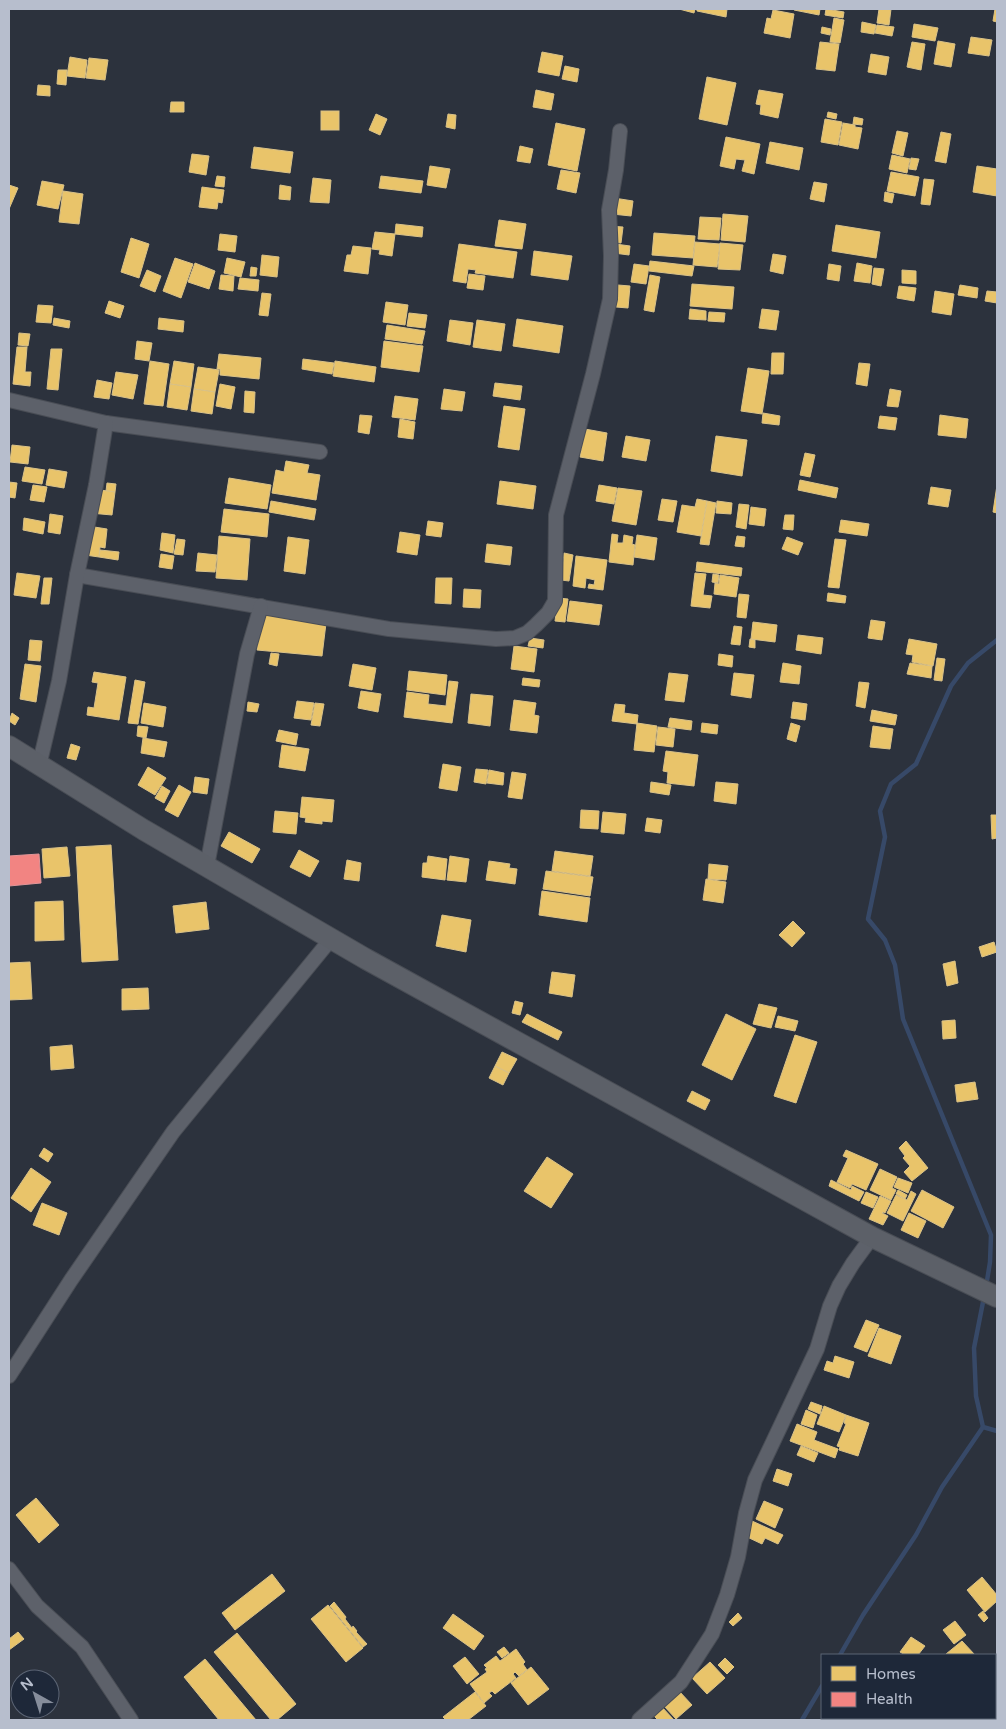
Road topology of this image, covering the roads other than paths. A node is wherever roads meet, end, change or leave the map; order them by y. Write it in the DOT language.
graph roads {
  1 [pos="620,131"];
  2 [pos="9,400"];
  3 [pos="106,423"];
  4 [pos="320,452"];
  5 [pos="76,575"];
  6 [pos="261,606"];
  7 [pos="9,746"];
  8 [pos="39,766"];
  9 [pos="207,866"];
  10 [pos="331,939"];
  11 [pos="872,1237"];
  12 [pos="997,1297"];
  13 [pos="9,1376"];
  14 [pos="9,1569"];
  15 [pos="131,1720"];
  16 [pos="639,1720"];
  1 -- 6 [label="street"];
  2 -- 3 [label="street"];
  3 -- 4 [label="street"];
  3 -- 5 [label="street"];
  5 -- 6 [label="street"];
  5 -- 8 [label="street"];
  6 -- 9 [label="street"];
  7 -- 8 [label="street"];
  8 -- 9 [label="street"];
  9 -- 10 [label="street"];
  10 -- 11 [label="street"];
  10 -- 13 [label="street"];
  11 -- 12 [label="street"];
  11 -- 16 [label="street"];
  14 -- 15 [label="street"];
}
